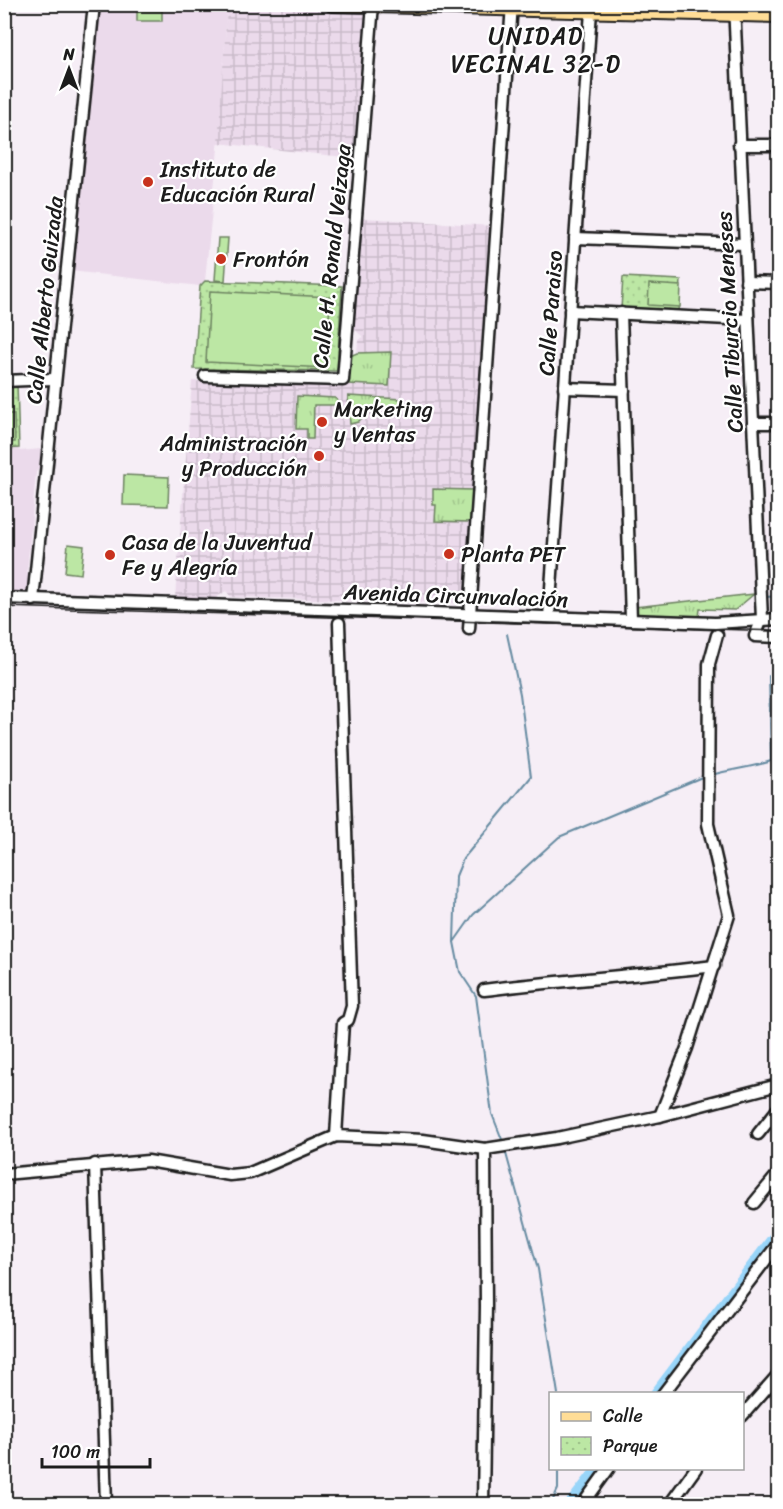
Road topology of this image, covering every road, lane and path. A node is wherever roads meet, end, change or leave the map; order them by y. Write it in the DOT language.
graph roads {
  1 [pos="94,4"];
  2 [pos="332,4"];
  3 [pos="372,5"];
  4 [pos="512,7"];
  5 [pos="733,9"];
  6 [pos="591,11"];
  7 [pos="778,15"];
  8 [pos="739,145"];
  9 [pos="778,145"];
  10 [pos="575,238"];
  11 [pos="744,244"];
  12 [pos="746,282"];
  13 [pos="778,283"];
  14 [pos="570,311"];
  15 [pos="621,313"];
  16 [pos="748,320"];
  17 [pos="205,376"];
  18 [pos="54,379"];
  19 [pos="4,381"];
  20 [pos="564,388"];
  21 [pos="624,390"];
  22 [pos="753,423"];
  23 [pos="778,423"];
  24 [pos="4,598"];
  25 [pos="33,600"];
  26 [pos="469,616"];
  27 [pos="549,617"];
  28 [pos="632,619"];
  29 [pos="762,619"];
  30 [pos="778,619"];
  31 [pos="339,623"];
  32 [pos="469,629"];
  33 [pos="717,634"];
  34 [pos="778,637"];
  35 [pos="714,966"];
  36 [pos="484,990"];
  37 [pos="778,1085"];
  38 [pos="778,1108"];
  39 [pos="660,1116"];
  40 [pos="758,1134"];
  41 [pos="336,1136"];
  42 [pos="485,1149"];
  43 [pos="95,1164"];
  44 [pos="4,1174"];
  45 [pos="778,1174"];
  46 [pos="754,1203"];
  47 [pos="778,1244"];
  48 [pos="778,1374"];
  49 [pos="665,1392"];
  50 [pos="744,1414"];
  51 [pos="608,1470"];
  52 [pos="695,1470"];
  53 [pos="106,1504"];
  54 [pos="483,1504"];
  55 [pos="583,1504"];
  56 [pos="670,1504"];
  1 -- 18 [label="street, Calle Alberto Guizada"];
  2 -- 3 [label="main road"];
  3 -- 4 [label="main road"];
  3 -- 17 [label="street, Calle H. Ronald Veizaga"];
  4 -- 6 [label="main road"];
  4 -- 26 [label="street"];
  5 -- 6 [label="main road"];
  5 -- 7 [label="main road"];
  5 -- 8 [label="street, Calle Tiburcio Meneses"];
  6 -- 10 [label="street, Calle Paraiso"];
  8 -- 9 [label="street"];
  8 -- 11 [label="street, Calle Tiburcio Meneses"];
  10 -- 11 [label="street"];
  10 -- 14 [label="street, Calle Paraiso"];
  11 -- 12 [label="street, Calle Tiburcio Meneses"];
  12 -- 13 [label="street"];
  12 -- 16 [label="street, Calle Tiburcio Meneses"];
  14 -- 15 [label="street"];
  14 -- 20 [label="street, Calle Paraiso"];
  15 -- 16 [label="street"];
  15 -- 21 [label="street"];
  16 -- 22 [label="street, Calle Tiburcio Meneses"];
  18 -- 19 [label="street"];
  18 -- 25 [label="street, Calle Alberto Guizada"];
  20 -- 21 [label="street"];
  20 -- 27 [label="street, Calle Paraiso"];
  21 -- 28 [label="street"];
  22 -- 23 [label="street"];
  22 -- 29 [label="street, Calle Tiburcio Meneses"];
  24 -- 25 [label="street, Avenida Circunvalación"];
  25 -- 26 [label="street, Avenida Circunvalación"];
  26 -- 27 [label="street, Avenida Circunvalación"];
  26 -- 32 [label="street"];
  27 -- 28 [label="street, Avenida Circunvalación"];
  28 -- 29 [label="street, Avenida Circunvalación"];
  29 -- 30 [label="street, Avenida Circunvalación"];
  29 -- 34 [label="street, Calle Tiburcio Meneses"];
  31 -- 41 [label="street"];
  33 -- 35 [label="street"];
  35 -- 36 [label="street"];
  35 -- 39 [label="street"];
  37 -- 39 [label="street"];
  38 -- 40 [label="street"];
  39 -- 42 [label="street"];
  41 -- 42 [label="street"];
  41 -- 43 [label="street"];
  42 -- 54 [label="street"];
  43 -- 44 [label="street"];
  43 -- 53 [label="street"];
  45 -- 46 [label="street"];
  47 -- 49 [label="street"];
  48 -- 50 [label="street"];
  51 -- 55 [label="street"];
  52 -- 56 [label="street"];
}
